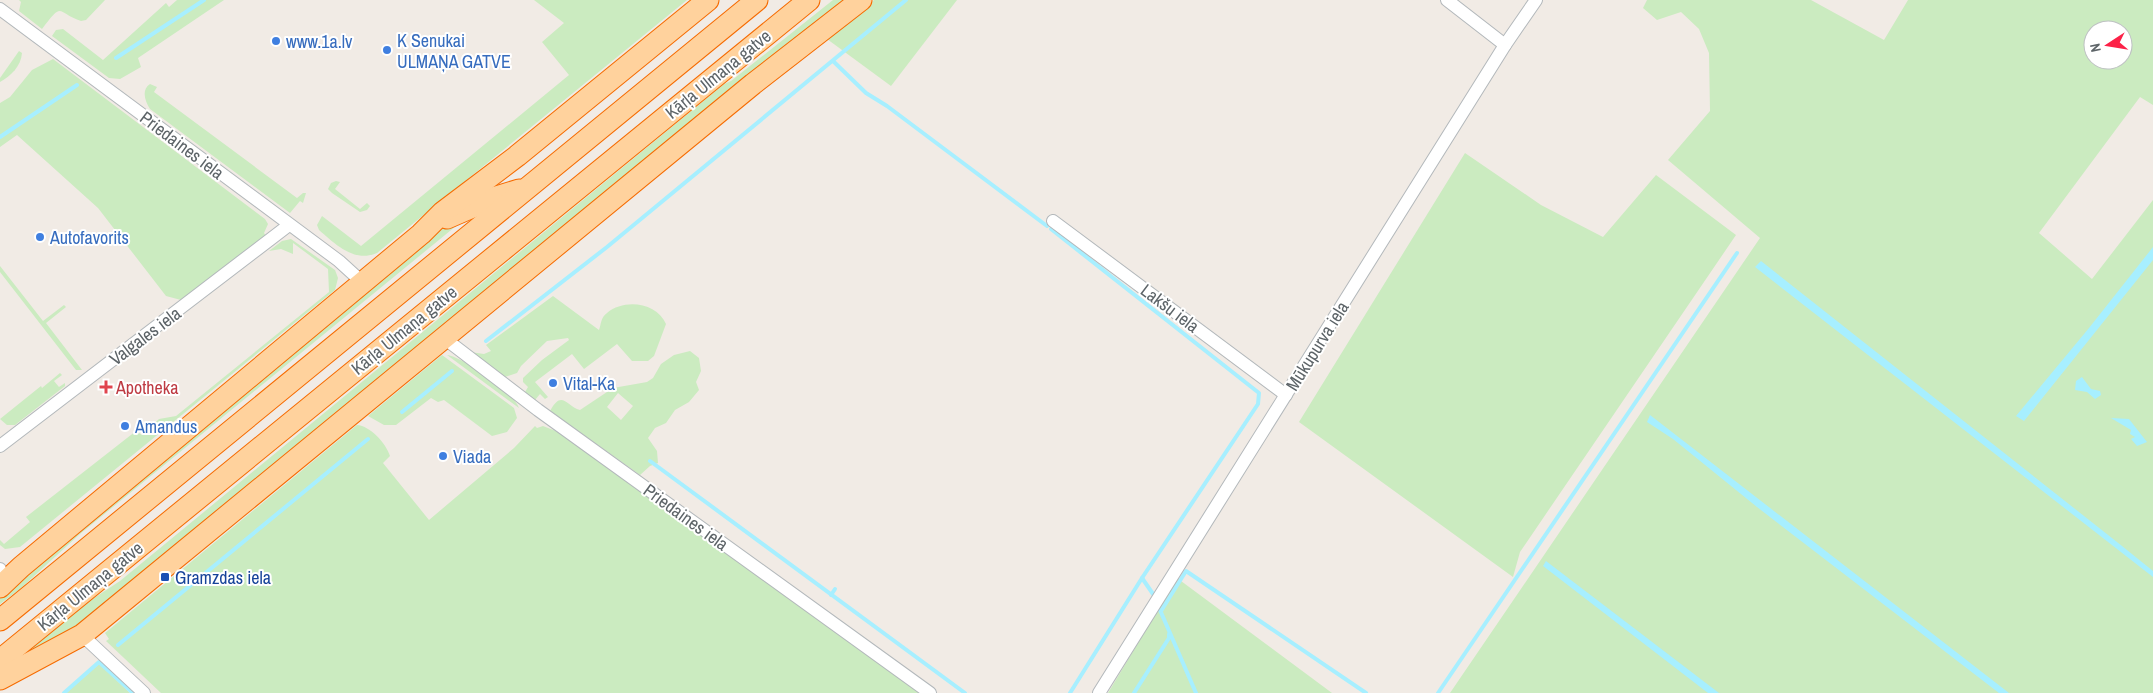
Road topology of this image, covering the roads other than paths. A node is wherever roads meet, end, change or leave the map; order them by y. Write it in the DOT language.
graph roads {
  1 [pos="708,0"];
  2 [pos="757,0"];
  3 [pos="809,0"];
  4 [pos="861,0"];
  5 [pos="1447,0"];
  6 [pos="1536,0"];
  7 [pos="0,9"];
  8 [pos="1504,45"];
  9 [pos="528,187"];
  10 [pos="1053,221"];
  11 [pos="289,225"];
  12 [pos="421,234"];
  13 [pos="362,282"];
  14 [pos="444,338"];
  15 [pos="1286,395"];
  16 [pos="0,446"];
  17 [pos="0,587"];
  18 [pos="0,620"];
  19 [pos="82,635"];
  20 [pos="0,660"];
  21 [pos="0,679"];
  22 [pos="144,693"];
  23 [pos="930,693"];
  24 [pos="1099,693"];
  1 -- 12 [label="highway"];
  2 -- 9 [label="highway, Kārļa Ulmaņa gatve"];
  3 -- 20 [label="highway, Kārļa Ulmaņa gatve"];
  4 -- 14 [label="highway"];
  5 -- 8 [label="street"];
  6 -- 8 [label="street, Mūkupurva iela"];
  7 -- 11 [label="street, Priedaines iela"];
  8 -- 15 [label="street, Mūkupurva iela"];
  9 -- 12 [label="highway"];
  9 -- 18 [label="highway, Kārļa Ulmaņa gatve"];
  10 -- 15 [label="street, Lakšu iela"];
  11 -- 13 [label="street, Priedaines iela"];
  11 -- 16 [label="street, Valgales iela"];
  12 -- 13 [label="highway"];
  13 -- 17 [label="highway"];
  14 -- 19 [label="highway"];
  14 -- 23 [label="street, Priedaines iela"];
  15 -- 24 [label="street, Mūkupurva iela"];
  19 -- 21 [label="highway"];
  19 -- 22 [label="street"];
}
